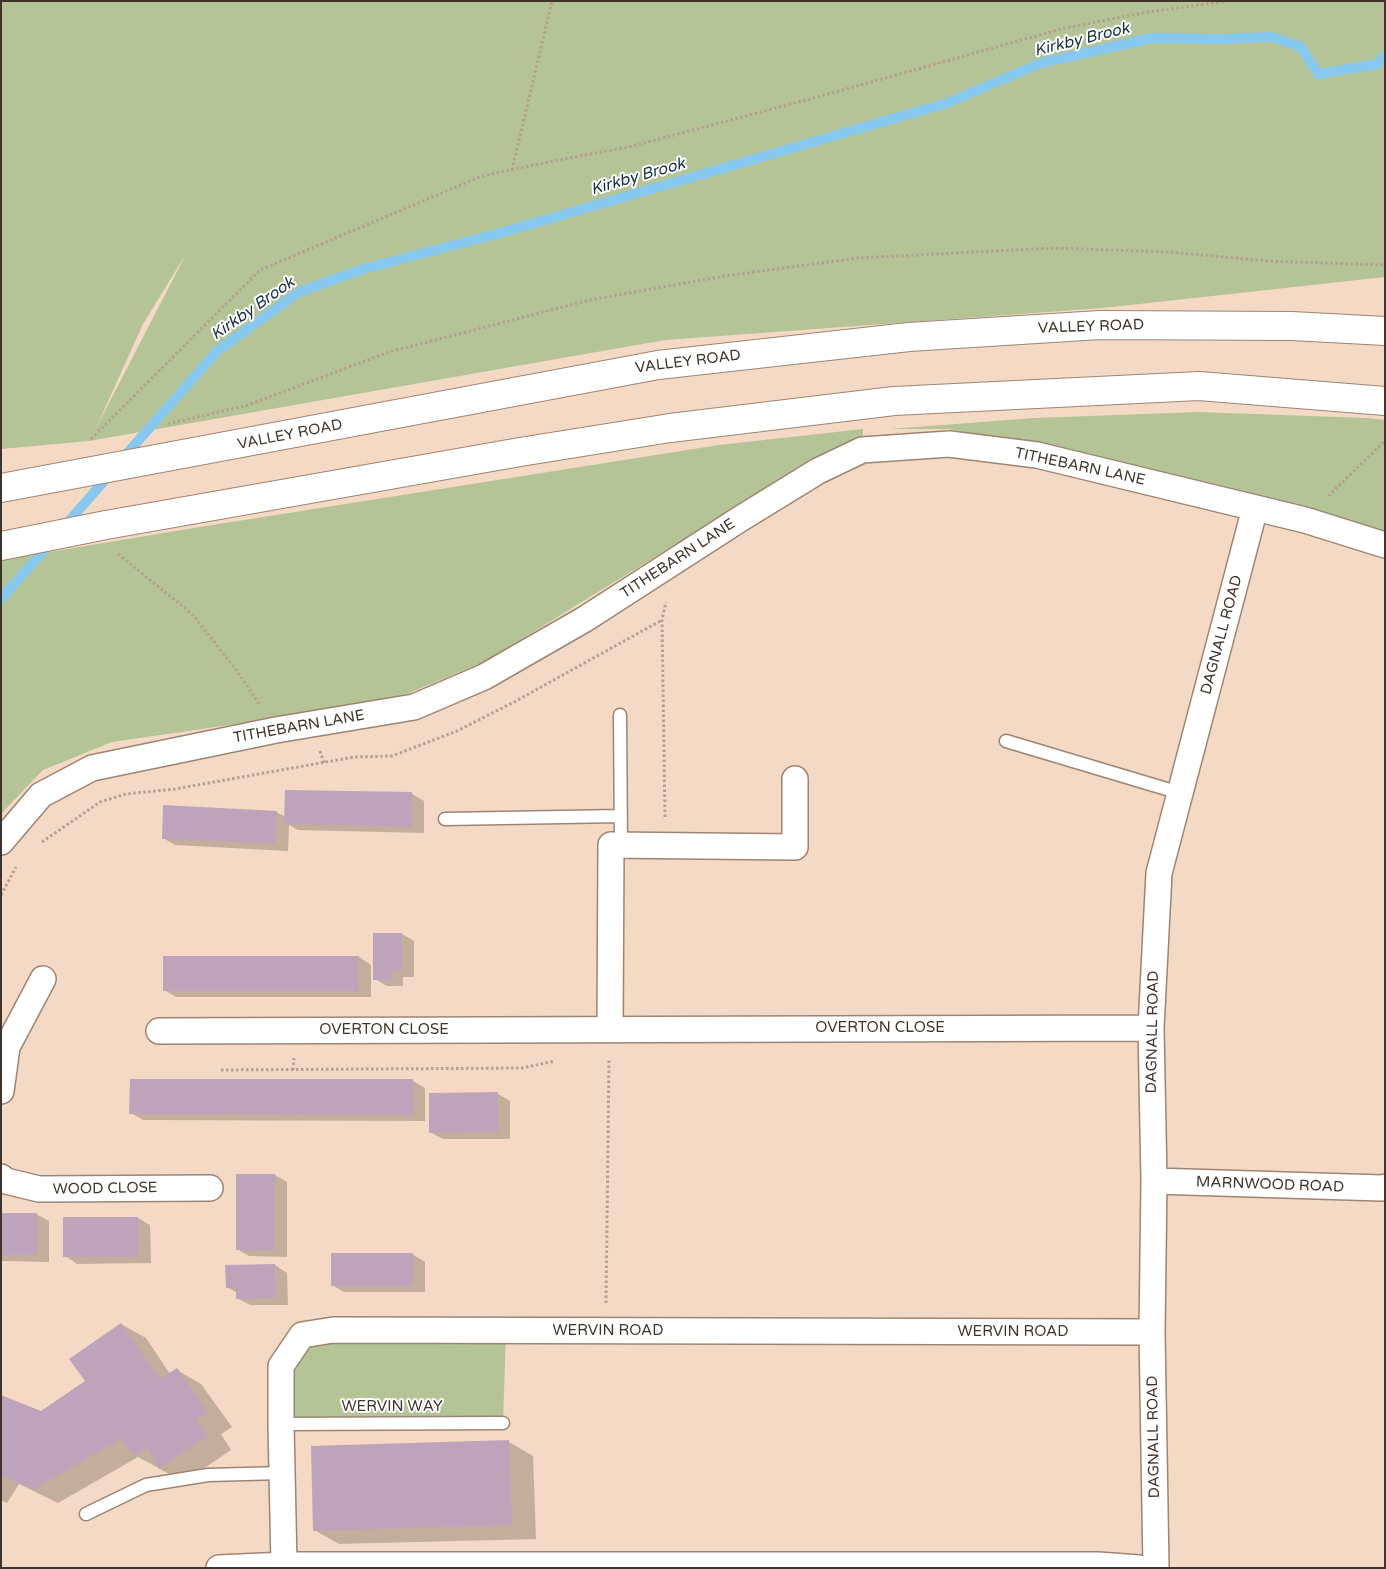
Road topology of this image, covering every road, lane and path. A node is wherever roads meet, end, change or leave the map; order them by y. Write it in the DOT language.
graph roads {
  1 [pos="552,1"];
  2 [pos="1228,1"];
  3 [pos="512,170"];
  4 [pos="1385,265"];
  5 [pos="1385,330"];
  6 [pos="1385,401"];
  7 [pos="224,411"];
  8 [pos="89,441"];
  9 [pos="1385,441"];
  10 [pos="1,488"];
  11 [pos="1255,508"];
  12 [pos="1305,520"];
  13 [pos="106,525"];
  14 [pos="1385,545"];
  15 [pos="1,546"];
  16 [pos="675,561"];
  17 [pos="620,715"];
  18 [pos="276,730"];
  19 [pos="1006,741"];
  20 [pos="795,779"];
  21 [pos="1180,793"];
  22 [pos="620,816"];
  23 [pos="446,819"];
  24 [pos="1,842"];
  25 [pos="620,845"];
  26 [pos="666,846"];
  27 [pos="19,862"];
  28 [pos="1,895"];
  29 [pos="43,979"];
  30 [pos="1151,1028"];
  31 [pos="610,1029"];
  32 [pos="159,1031"];
  33 [pos="561,1060"];
  34 [pos="221,1070"];
  35 [pos="1,1091"];
  36 [pos="1,1177"];
  37 [pos="1154,1181"];
  38 [pos="1385,1187"];
  39 [pos="210,1188"];
  40 [pos="606,1331"];
  41 [pos="1152,1332"];
  42 [pos="503,1423"];
  43 [pos="280,1424"];
  44 [pos="282,1473"];
  45 [pos="86,1514"];
  46 [pos="284,1566"];
  47 [pos="1098,1566"];
  48 [pos="431,1567"];
  49 [pos="858,1567"];
  50 [pos="219,1568"];
  51 [pos="1139,1568"];
  52 [pos="1156,1568"];
  1 -- 3 [label="path"];
  2 -- 3 [label="path"];
  3 -- 8 [label="path"];
  4 -- 7 [label="path"];
  5 -- 10 [label="main road, VALLEY ROAD"];
  6 -- 13 [label="main road"];
  9 -- 12 [label="path"];
  11 -- 12 [label="street, TITHEBARN LANE"];
  11 -- 16 [label="street, TITHEBARN LANE"];
  11 -- 21 [label="street, DAGNALL ROAD"];
  12 -- 14 [label="street, TITHEBARN LANE"];
  13 -- 15 [label="main road"];
  13 -- 18 [label="path"];
  16 -- 18 [label="street, TITHEBARN LANE"];
  16 -- 26 [label="path"];
  17 -- 22 [label="lane"];
  18 -- 24 [label="street, TITHEBARN LANE"];
  19 -- 21 [label="lane"];
  20 -- 26 [label="street"];
  21 -- 30 [label="street, DAGNALL ROAD"];
  22 -- 23 [label="lane"];
  22 -- 25 [label="lane"];
  25 -- 26 [label="street"];
  25 -- 31 [label="street"];
  27 -- 28 [label="path"];
  29 -- 35 [label="street"];
  30 -- 31 [label="street, OVERTON CLOSE"];
  30 -- 37 [label="street, DAGNALL ROAD"];
  31 -- 32 [label="street, OVERTON CLOSE"];
  31 -- 40 [label="path"];
  33 -- 34 [label="path"];
  36 -- 39 [label="street, WOOD CLOSE"];
  37 -- 38 [label="street, MARNWOOD ROAD"];
  37 -- 41 [label="street, DAGNALL ROAD"];
  40 -- 41 [label="street, WERVIN ROAD"];
  40 -- 43 [label="street, WERVIN ROAD"];
  41 -- 52 [label="street, DAGNALL ROAD"];
  42 -- 43 [label="lane, WERVIN WAY"];
  43 -- 44 [label="street, WERVIN ROAD"];
  44 -- 45 [label="lane"];
  44 -- 46 [label="street, WERVIN ROAD"];
  46 -- 48 [label="street"];
  46 -- 50 [label="street"];
  47 -- 49 [label="street"];
  47 -- 51 [label="street"];
  48 -- 49 [label="street"];
}
